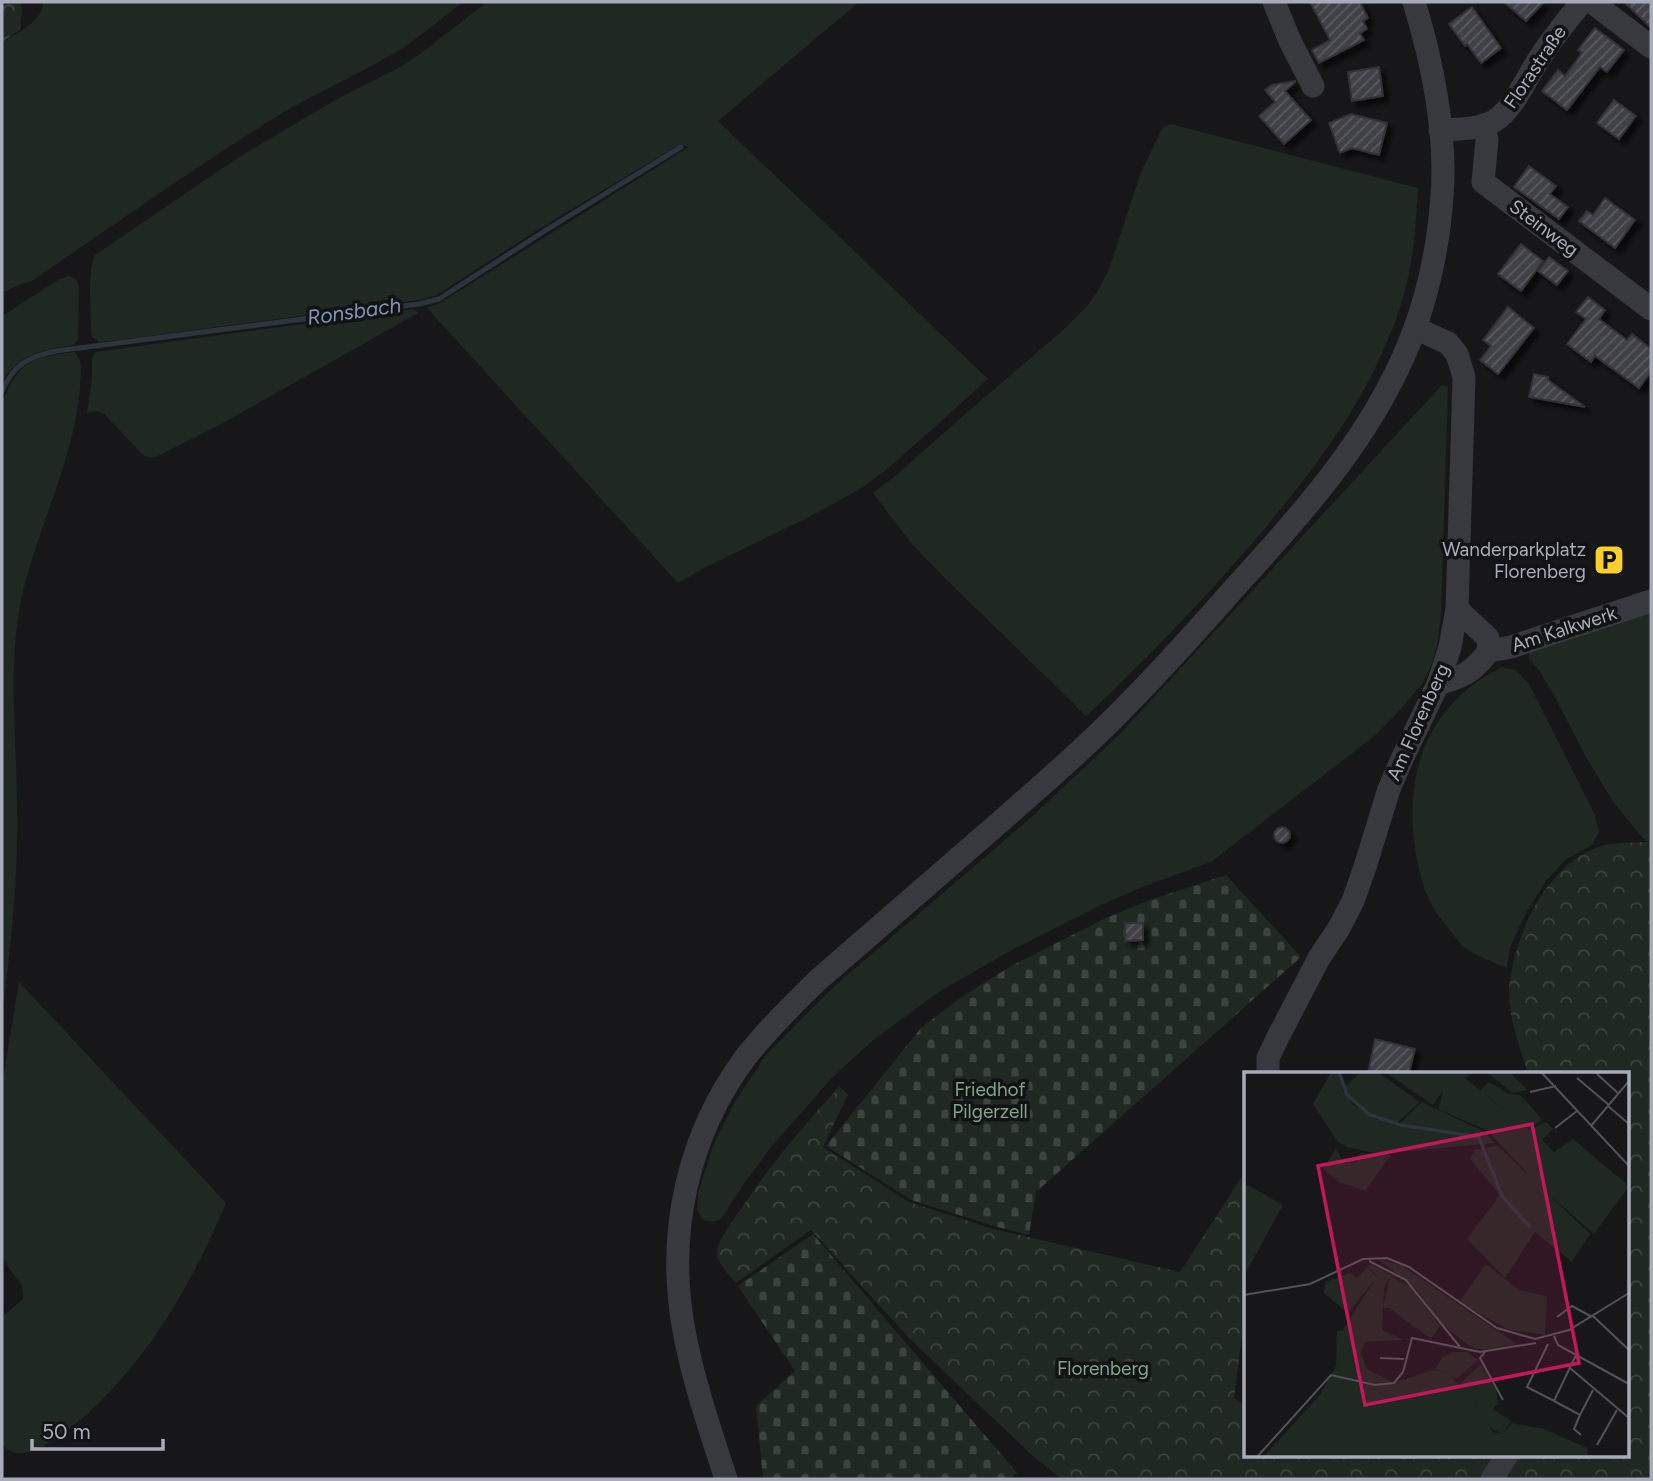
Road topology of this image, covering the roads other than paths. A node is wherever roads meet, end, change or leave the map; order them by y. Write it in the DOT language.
graph roads {
  1 [pos="1274,2"];
  2 [pos="1414,2"];
  3 [pos="1582,2"];
  4 [pos="1592,2"];
  5 [pos="1651,47"];
  6 [pos="1313,86"];
  7 [pos="1484,125"];
  8 [pos="1440,130"];
  9 [pos="1651,309"];
  10 [pos="1415,328"];
  11 [pos="1651,601"];
  12 [pos="1457,609"];
  13 [pos="1489,651"];
  14 [pos="1438,684"];
  15 [pos="1268,1072"];
  16 [pos="1506,1456"];
  17 [pos="726,1479"];
  18 [pos="1492,1479"];
  1 -- 6 [label="street"];
  2 -- 8 [label="street"];
  3 -- 7 [label="street, Florastraße"];
  4 -- 5 [label="street"];
  7 -- 8 [label="street"];
  7 -- 9 [label="street, Steinweg"];
  8 -- 10 [label="street"];
  10 -- 12 [label="street, Am Florenberg"];
  10 -- 17 [label="street"];
  11 -- 13 [label="street, Am Kalkwerk"];
  12 -- 13 [label="street, Am Kalkwerk"];
  12 -- 14 [label="street, Am Florenberg"];
  13 -- 14 [label="street"];
  14 -- 15 [label="street, Am Florenberg"];
  16 -- 18 [label="street"];
}
